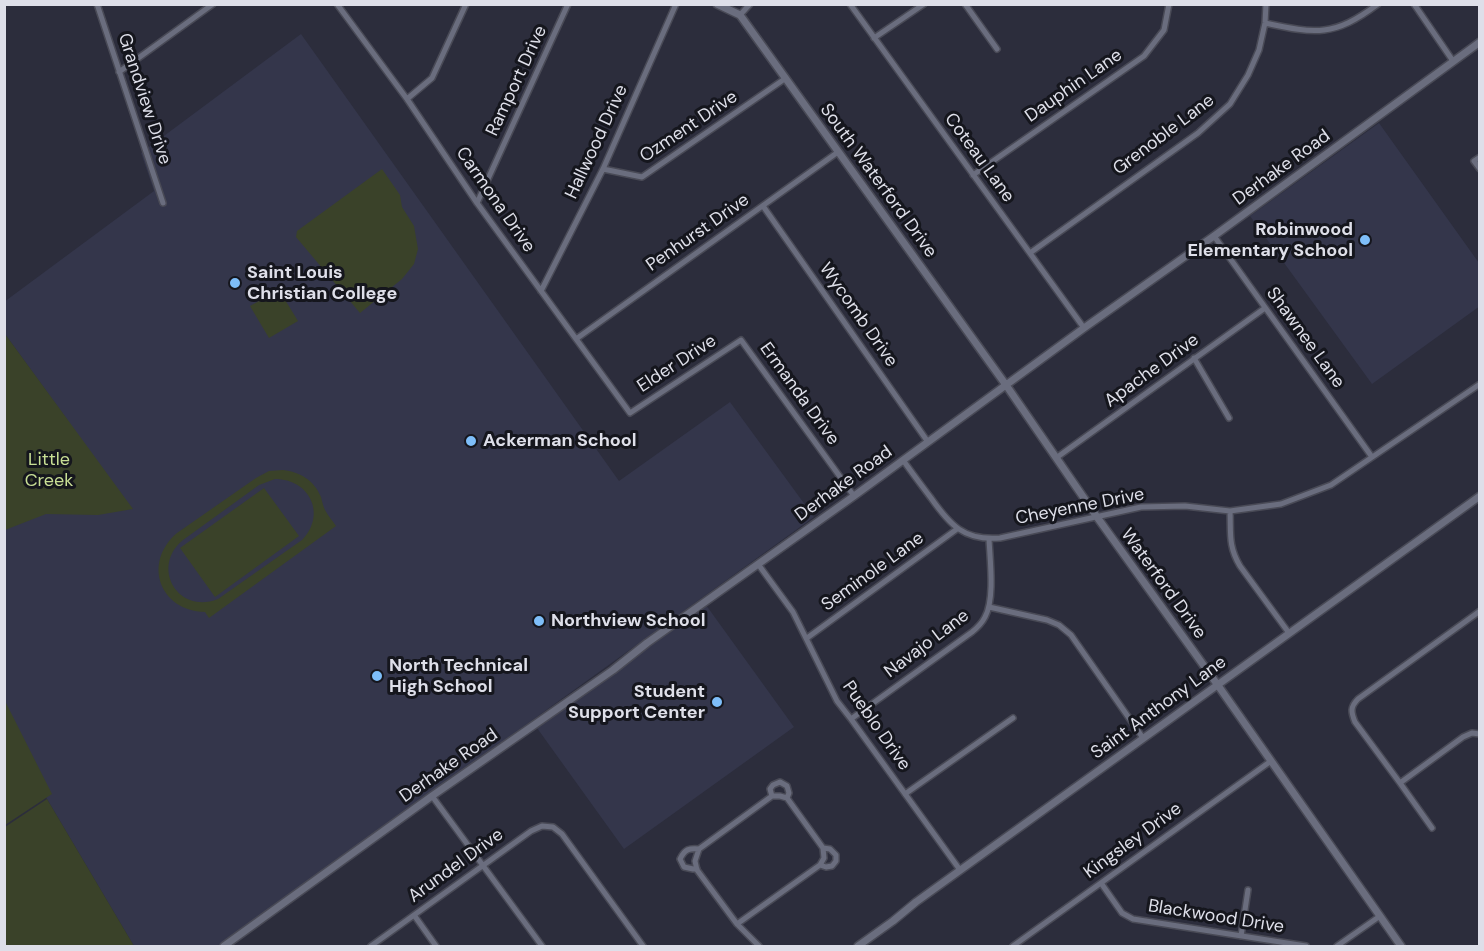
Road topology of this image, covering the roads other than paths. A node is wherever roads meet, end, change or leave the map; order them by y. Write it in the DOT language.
graph roads {
  1 [pos="97,4"];
  2 [pos="213,4"];
  3 [pos="337,4"];
  4 [pos="465,4"];
  5 [pos="568,4"];
  6 [pos="676,4"];
  7 [pos="717,4"];
  8 [pos="750,4"];
  9 [pos="850,4"];
  10 [pos="924,4"];
  11 [pos="964,4"];
  12 [pos="1169,4"];
  13 [pos="1266,4"];
  14 [pos="1378,4"];
  15 [pos="1414,4"];
  16 [pos="740,15"];
  17 [pos="1265,23"];
  18 [pos="874,38"];
  19 [pos="1479,42"];
  20 [pos="997,49"];
  21 [pos="1454,61"];
  22 [pos="119,72"];
  23 [pos="786,78"];
  24 [pos="406,99"];
  25 [pos="838,152"];
  26 [pos="1479,157"];
  27 [pos="603,169"];
  28 [pos="1479,170"];
  29 [pos="973,176"];
  30 [pos="477,203"];
  31 [pos="163,204"];
  32 [pos="763,206"];
  33 [pos="1214,236"];
  34 [pos="1030,253"];
  35 [pos="541,291"];
  36 [pos="1265,308"];
  37 [pos="1084,328"];
  38 [pos="576,339"];
  39 [pos="741,340"];
  40 [pos="1194,358"];
  41 [pos="1479,384"];
  42 [pos="1006,385"];
  43 [pos="630,413"];
  44 [pos="1229,418"];
  45 [pos="928,442"];
  46 [pos="1372,457"];
  47 [pos="1056,458"];
  48 [pos="903,460"];
  49 [pos="854,496"];
  50 [pos="1479,496"];
  51 [pos="1230,511"];
  52 [pos="1097,517"];
  53 [pos="957,529"];
  54 [pos="989,539"];
  55 [pos="758,564"];
  56 [pos="989,607"];
  57 [pos="1479,611"];
  58 [pos="1289,633"];
  59 [pos="807,638"];
  60 [pos="1217,684"];
  61 [pos="851,718"];
  62 [pos="1013,718"];
  63 [pos="1479,734"];
  64 [pos="1143,738"];
  65 [pos="1271,761"];
  66 [pos="1400,783"];
  67 [pos="905,794"];
  68 [pos="432,796"];
  69 [pos="772,796"];
  70 [pos="787,798"];
  71 [pos="1432,828"];
  72 [pos="823,848"];
  73 [pos="699,849"];
  74 [pos="483,865"];
  75 [pos="820,865"];
  76 [pos="697,869"];
  77 [pos="960,870"];
  78 [pos="1101,883"];
  79 [pos="1248,890"];
  80 [pos="414,915"];
  81 [pos="1380,916"];
  82 [pos="737,924"];
  83 [pos="1241,936"];
  84 [pos="224,946"];
  85 [pos="371,946"];
  86 [pos="436,946"];
  87 [pos="542,946"];
  88 [pos="643,946"];
  89 [pos="759,946"];
  90 [pos="858,946"];
  91 [pos="1013,946"];
  92 [pos="1306,946"];
  93 [pos="1337,946"];
  94 [pos="1401,946"];
  1 -- 22 [label="street, Grandview Drive"];
  2 -- 22 [label="street"];
  3 -- 24 [label="street, Carmona Drive"];
  4 -- 24 [label="street"];
  5 -- 30 [label="street, Ramport Drive"];
  6 -- 27 [label="street, Hallwood Drive"];
  7 -- 16 [label="street, South Waterford Drive"];
  8 -- 16 [label="street"];
  9 -- 18 [label="street, Coteau Lane"];
  10 -- 18 [label="street"];
  11 -- 20 [label="street"];
  12 -- 29 [label="street, Dauphin Lane"];
  13 -- 17 [label="street, Grenoble Lane"];
  14 -- 17 [label="street"];
  15 -- 21 [label="street"];
  16 -- 23 [label="street, South Waterford Drive"];
  17 -- 34 [label="street, Grenoble Lane"];
  18 -- 29 [label="street, Coteau Lane"];
  19 -- 21 [label="street, Derhake Road"];
  21 -- 33 [label="street, Derhake Road"];
  22 -- 31 [label="street, Grandview Drive"];
  23 -- 25 [label="street, South Waterford Drive"];
  23 -- 27 [label="street, Ozment Drive"];
  24 -- 30 [label="street, Carmona Drive"];
  25 -- 32 [label="street, Penhurst Drive"];
  25 -- 42 [label="street, South Waterford Drive"];
  26 -- 28 [label="street"];
  27 -- 35 [label="street, Hallwood Drive"];
  29 -- 34 [label="street, Coteau Lane"];
  30 -- 35 [label="street, Carmona Drive"];
  32 -- 38 [label="street, Penhurst Drive"];
  32 -- 45 [label="street, Wycomb Drive"];
  33 -- 36 [label="street, Shawnee Lane"];
  33 -- 37 [label="street, Derhake Road"];
  34 -- 37 [label="street, Coteau Lane"];
  35 -- 38 [label="street, Carmona Drive"];
  36 -- 40 [label="street, Apache Drive"];
  36 -- 46 [label="street, Shawnee Lane"];
  37 -- 42 [label="street, Derhake Road"];
  38 -- 43 [label="street, Carmona Drive"];
  39 -- 43 [label="street, Elder Drive"];
  39 -- 49 [label="street, Ermanda Drive"];
  40 -- 44 [label="street"];
  40 -- 47 [label="street, Apache Drive"];
  41 -- 46 [label="street, Cheyenne Drive"];
  42 -- 45 [label="street, Derhake Road"];
  42 -- 47 [label="street, Waterford Drive"];
  45 -- 48 [label="street, Derhake Road"];
  46 -- 51 [label="street, Cheyenne Drive"];
  47 -- 52 [label="street, Waterford Drive"];
  48 -- 49 [label="street, Derhake Road"];
  48 -- 53 [label="street, Cheyenne Drive"];
  49 -- 55 [label="street, Derhake Road"];
  50 -- 58 [label="street, Saint Anthony Lane"];
  51 -- 52 [label="street, Cheyenne Drive"];
  51 -- 58 [label="street"];
  52 -- 54 [label="street, Cheyenne Drive"];
  52 -- 60 [label="street, Waterford Drive"];
  53 -- 54 [label="street, Cheyenne Drive"];
  53 -- 59 [label="street, Seminole Lane"];
  54 -- 56 [label="street, Navajo Lane"];
  55 -- 59 [label="street, Pueblo Drive"];
  55 -- 68 [label="street, Derhake Road"];
  56 -- 61 [label="street, Navajo Lane"];
  56 -- 64 [label="street"];
  57 -- 66 [label="street"];
  58 -- 60 [label="street, Saint Anthony Lane"];
  59 -- 61 [label="street, Pueblo Drive"];
  60 -- 64 [label="street, Saint Anthony Lane"];
  60 -- 65 [label="street, Waterford Drive"];
  61 -- 67 [label="street, Pueblo Drive"];
  62 -- 67 [label="street"];
  63 -- 66 [label="street"];
  64 -- 77 [label="street, Saint Anthony Lane"];
  65 -- 78 [label="street, Kingsley Drive"];
  65 -- 81 [label="street, Waterford Drive"];
  66 -- 71 [label="street"];
  67 -- 77 [label="street, Pueblo Drive"];
  68 -- 74 [label="street"];
  68 -- 84 [label="street, Derhake Road"];
  69 -- 70 [label="street"];
  69 -- 70 [label="street"];
  69 -- 73 [label="street"];
  70 -- 72 [label="street"];
  72 -- 75 [label="street"];
  72 -- 75 [label="street"];
  73 -- 76 [label="street"];
  73 -- 76 [label="street"];
  74 -- 80 [label="street, Arundel Drive"];
  74 -- 87 [label="street"];
  74 -- 88 [label="street, Arundel Drive"];
  75 -- 82 [label="street"];
  76 -- 82 [label="street"];
  77 -- 90 [label="street, Saint Anthony Lane"];
  78 -- 83 [label="street, Blackwood Drive"];
  78 -- 91 [label="street, Kingsley Drive"];
  79 -- 83 [label="street"];
  80 -- 85 [label="street, Arundel Drive"];
  80 -- 86 [label="street"];
  81 -- 93 [label="street"];
  81 -- 94 [label="street, Waterford Drive"];
  82 -- 89 [label="street"];
  83 -- 92 [label="street, Blackwood Drive"];
}
